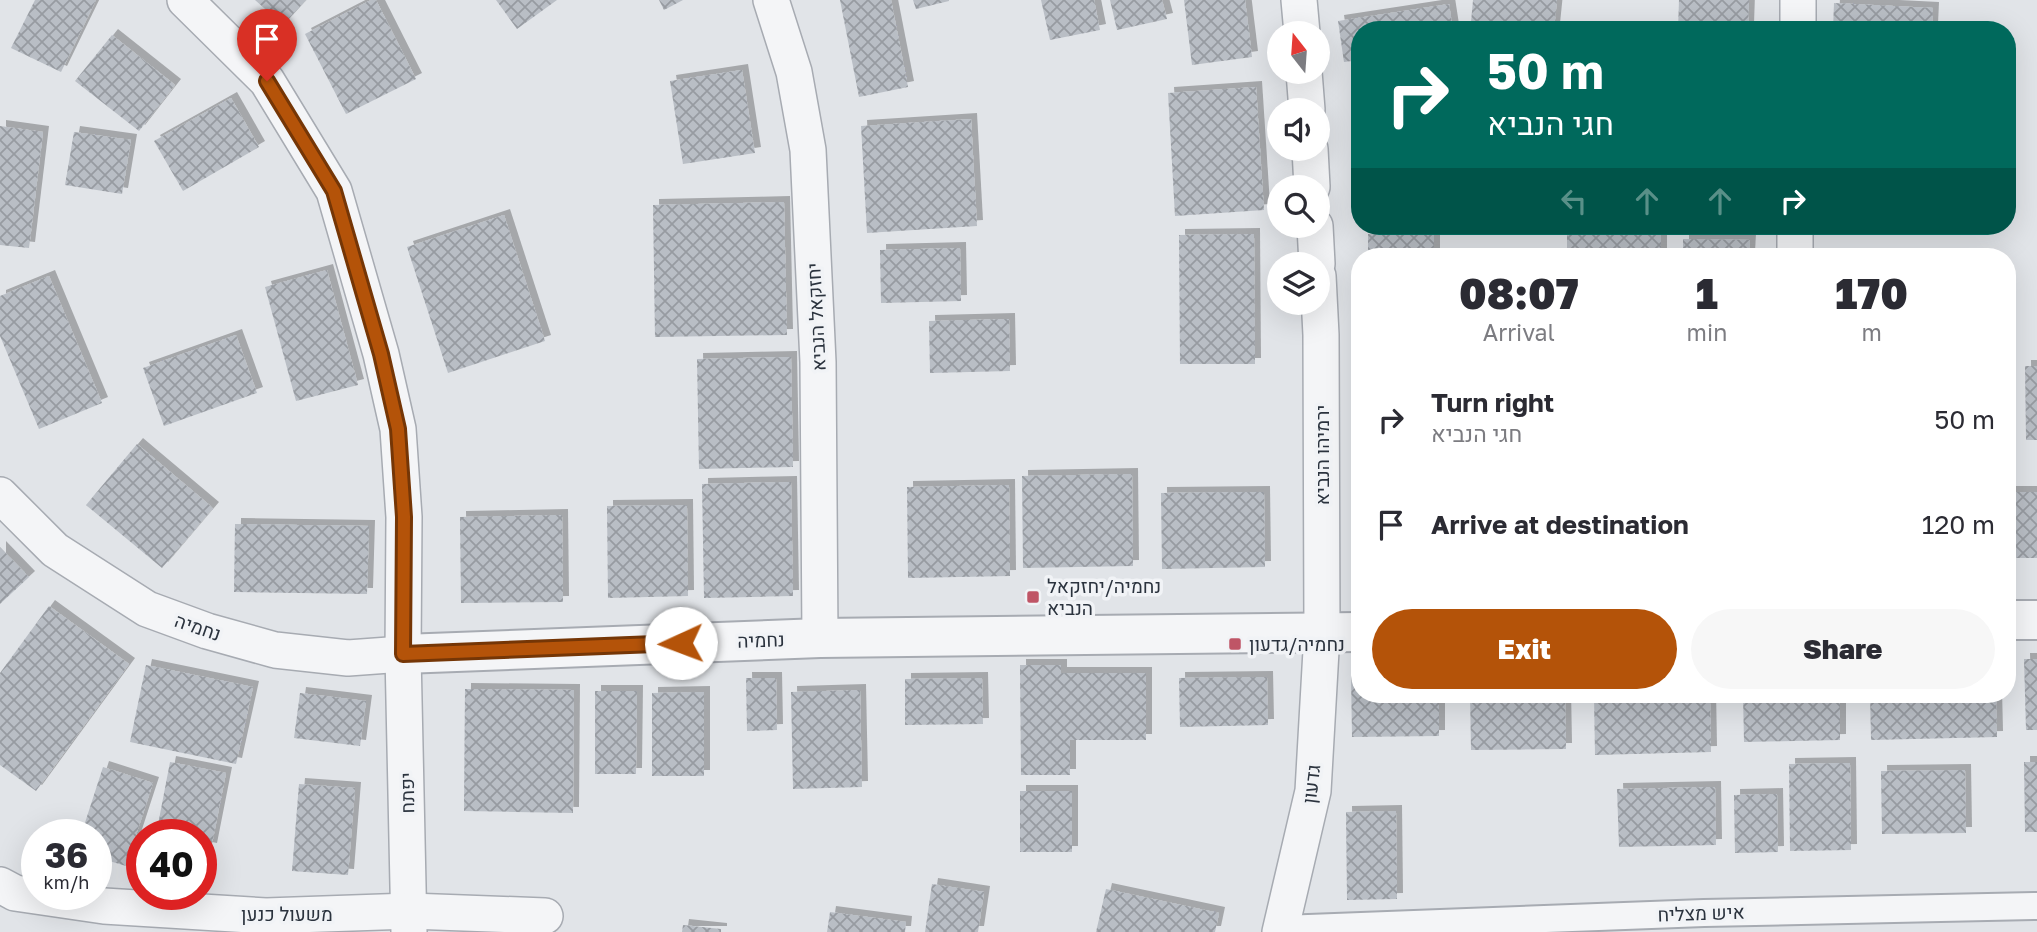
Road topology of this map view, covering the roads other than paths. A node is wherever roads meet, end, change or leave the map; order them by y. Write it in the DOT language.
graph roads {
  1 [pos="186,0"];
  2 [pos="771,0"];
  3 [pos="1299,0"];
  4 [pos="1798,0"];
  5 [pos="1301,21"];
  6 [pos="1798,21"];
  7 [pos="1320,315"];
  8 [pos="0,495"];
  9 [pos="2016,620"];
  10 [pos="2037,620"];
  11 [pos="1351,632"];
  12 [pos="1322,633"];
  13 [pos="820,638"];
  14 [pos="403,654"];
  15 [pos="0,885"];
  16 [pos="2037,906"];
  17 [pos="545,916"];
  18 [pos="410,922"];
  19 [pos="1281,931"];
  1 -- 14 [label="street, יפתח"];
  2 -- 13 [label="street, יחזקאל הנביא"];
  3 -- 5 [label="street"];
  4 -- 6 [label="street"];
  7 -- 12 [label="street, ירמיהו הנביא"];
  8 -- 14 [label="street, נחמיה"];
  9 -- 10 [label="street"];
  11 -- 12 [label="street, נחמיה"];
  12 -- 13 [label="street, נחמיה"];
  12 -- 19 [label="street, גדעון"];
  13 -- 14 [label="street, נחמיה"];
  14 -- 18 [label="street, יפתח"];
  15 -- 18 [label="street, משעול כנען"];
  16 -- 19 [label="street, איש מצליח"];
  17 -- 18 [label="street, משעול כנען"];
}
